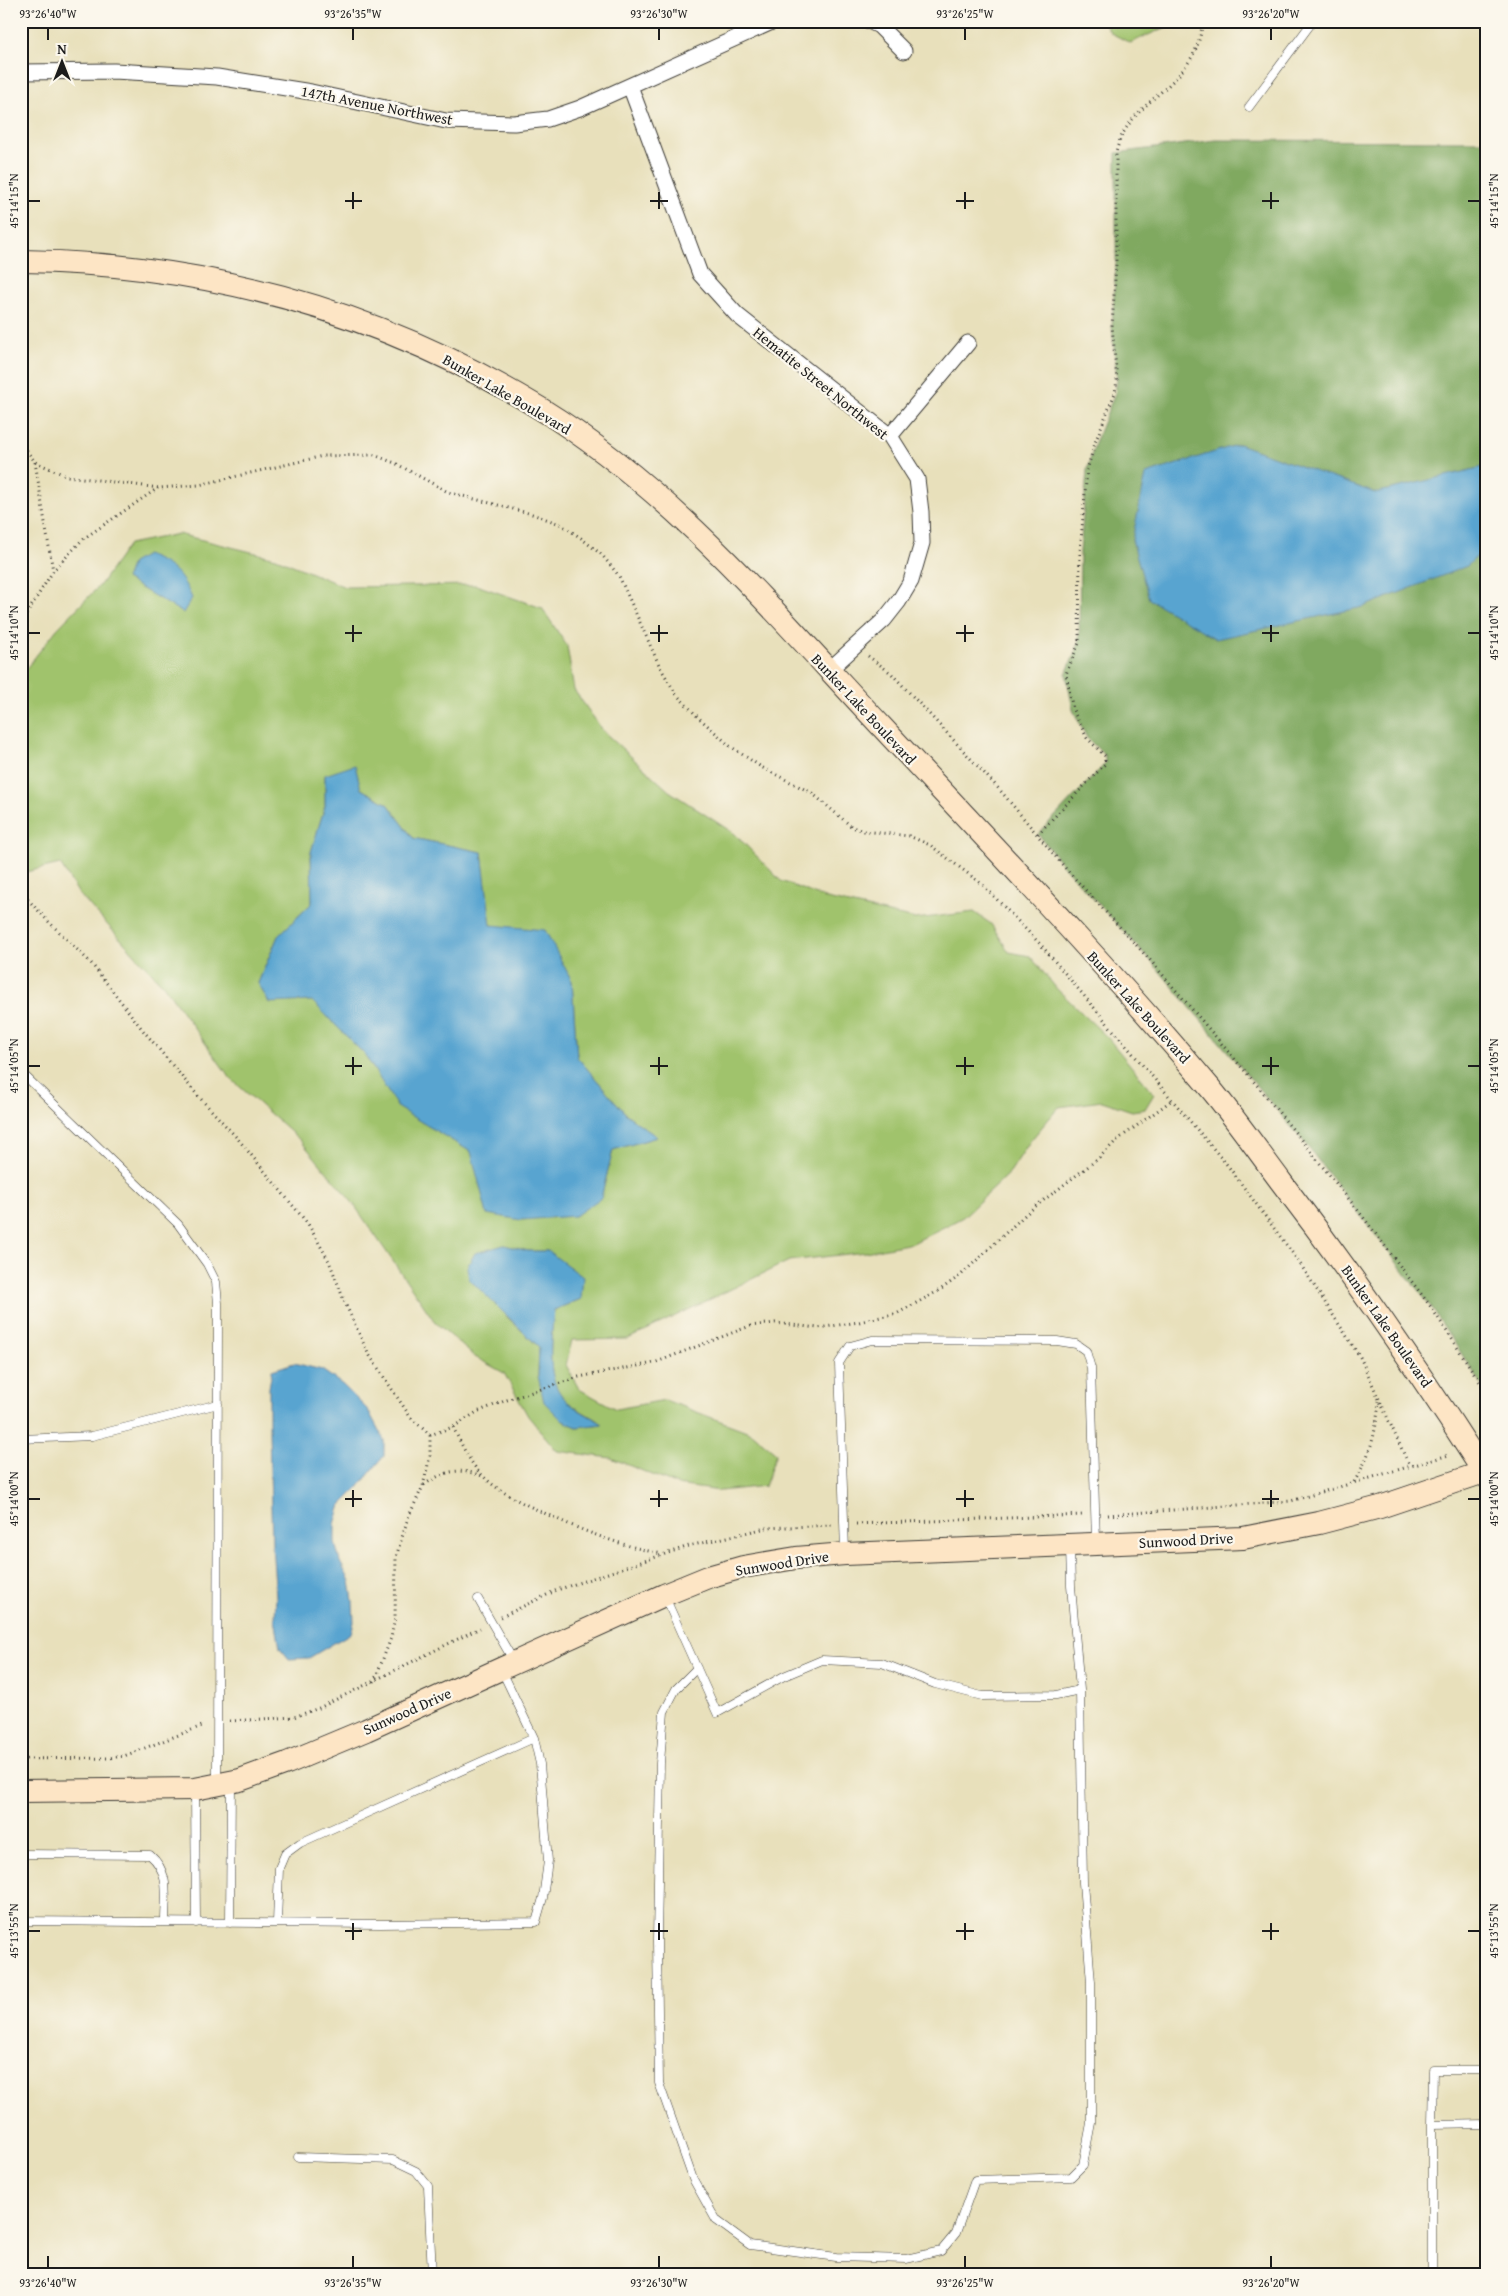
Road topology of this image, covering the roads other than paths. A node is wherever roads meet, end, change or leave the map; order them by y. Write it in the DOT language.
graph roads {
  1 [pos="774,21"];
  2 [pos="869,21"];
  3 [pos="1313,21"];
  4 [pos="904,51"];
  5 [pos="21,72"];
  6 [pos="630,86"];
  7 [pos="1249,107"];
  8 [pos="21,260"];
  9 [pos="968,343"];
  10 [pos="890,436"];
  11 [pos="828,670"];
  12 [pos="21,1072"];
  13 [pos="218,1404"];
  14 [pos="21,1439"];
  15 [pos="1486,1473"];
  16 [pos="1096,1544"];
  17 [pos="1070,1545"];
  18 [pos="845,1554"];
  19 [pos="664,1595"];
  20 [pos="478,1599"];
  21 [pos="508,1666"];
  22 [pos="697,1668"];
  23 [pos="1080,1690"];
  24 [pos="534,1738"];
  25 [pos="214,1785"];
  26 [pos="21,1791"];
  27 [pos="21,1854"];
  28 [pos="21,1922"];
  29 [pos="164,1922"];
  30 [pos="196,1923"];
  31 [pos="230,1923"];
  32 [pos="277,1923"];
  33 [pos="1487,2070"];
  34 [pos="1487,2124"];
  35 [pos="1432,2125"];
  36 [pos="298,2157"];
  37 [pos="432,2275"];
  38 [pos="1432,2275"];
  1 -- 6 [label="street, 147th Avenue Northwest"];
  2 -- 4 [label="street"];
  3 -- 7 [label="lane"];
  5 -- 6 [label="street, 147th Avenue Northwest"];
  6 -- 10 [label="street, Hematite Street Northwest"];
  8 -- 11 [label="main road, Bunker Lake Boulevard"];
  9 -- 10 [label="street"];
  10 -- 11 [label="street, Hematite Street Northwest"];
  11 -- 15 [label="main road, Bunker Lake Boulevard"];
  12 -- 13 [label="lane"];
  13 -- 14 [label="lane"];
  13 -- 25 [label="lane"];
  15 -- 16 [label="main road, Sunwood Drive"];
  16 -- 17 [label="main road, Sunwood Drive"];
  16 -- 18 [label="lane"];
  17 -- 18 [label="main road, Sunwood Drive"];
  17 -- 23 [label="lane"];
  18 -- 19 [label="main road, Sunwood Drive"];
  19 -- 21 [label="main road, Sunwood Drive"];
  19 -- 22 [label="lane"];
  20 -- 21 [label="lane"];
  21 -- 24 [label="lane"];
  21 -- 25 [label="main road, Sunwood Drive"];
  22 -- 23 [label="lane"];
  22 -- 23 [label="lane"];
  24 -- 32 [label="lane"];
  24 -- 32 [label="lane"];
  25 -- 26 [label="main road, Sunwood Drive"];
  25 -- 30 [label="lane"];
  25 -- 31 [label="lane"];
  27 -- 29 [label="lane"];
  28 -- 29 [label="lane"];
  29 -- 30 [label="lane"];
  30 -- 31 [label="lane"];
  31 -- 32 [label="lane"];
  33 -- 35 [label="lane"];
  34 -- 35 [label="lane"];
  35 -- 38 [label="lane"];
  36 -- 37 [label="lane"];
}
